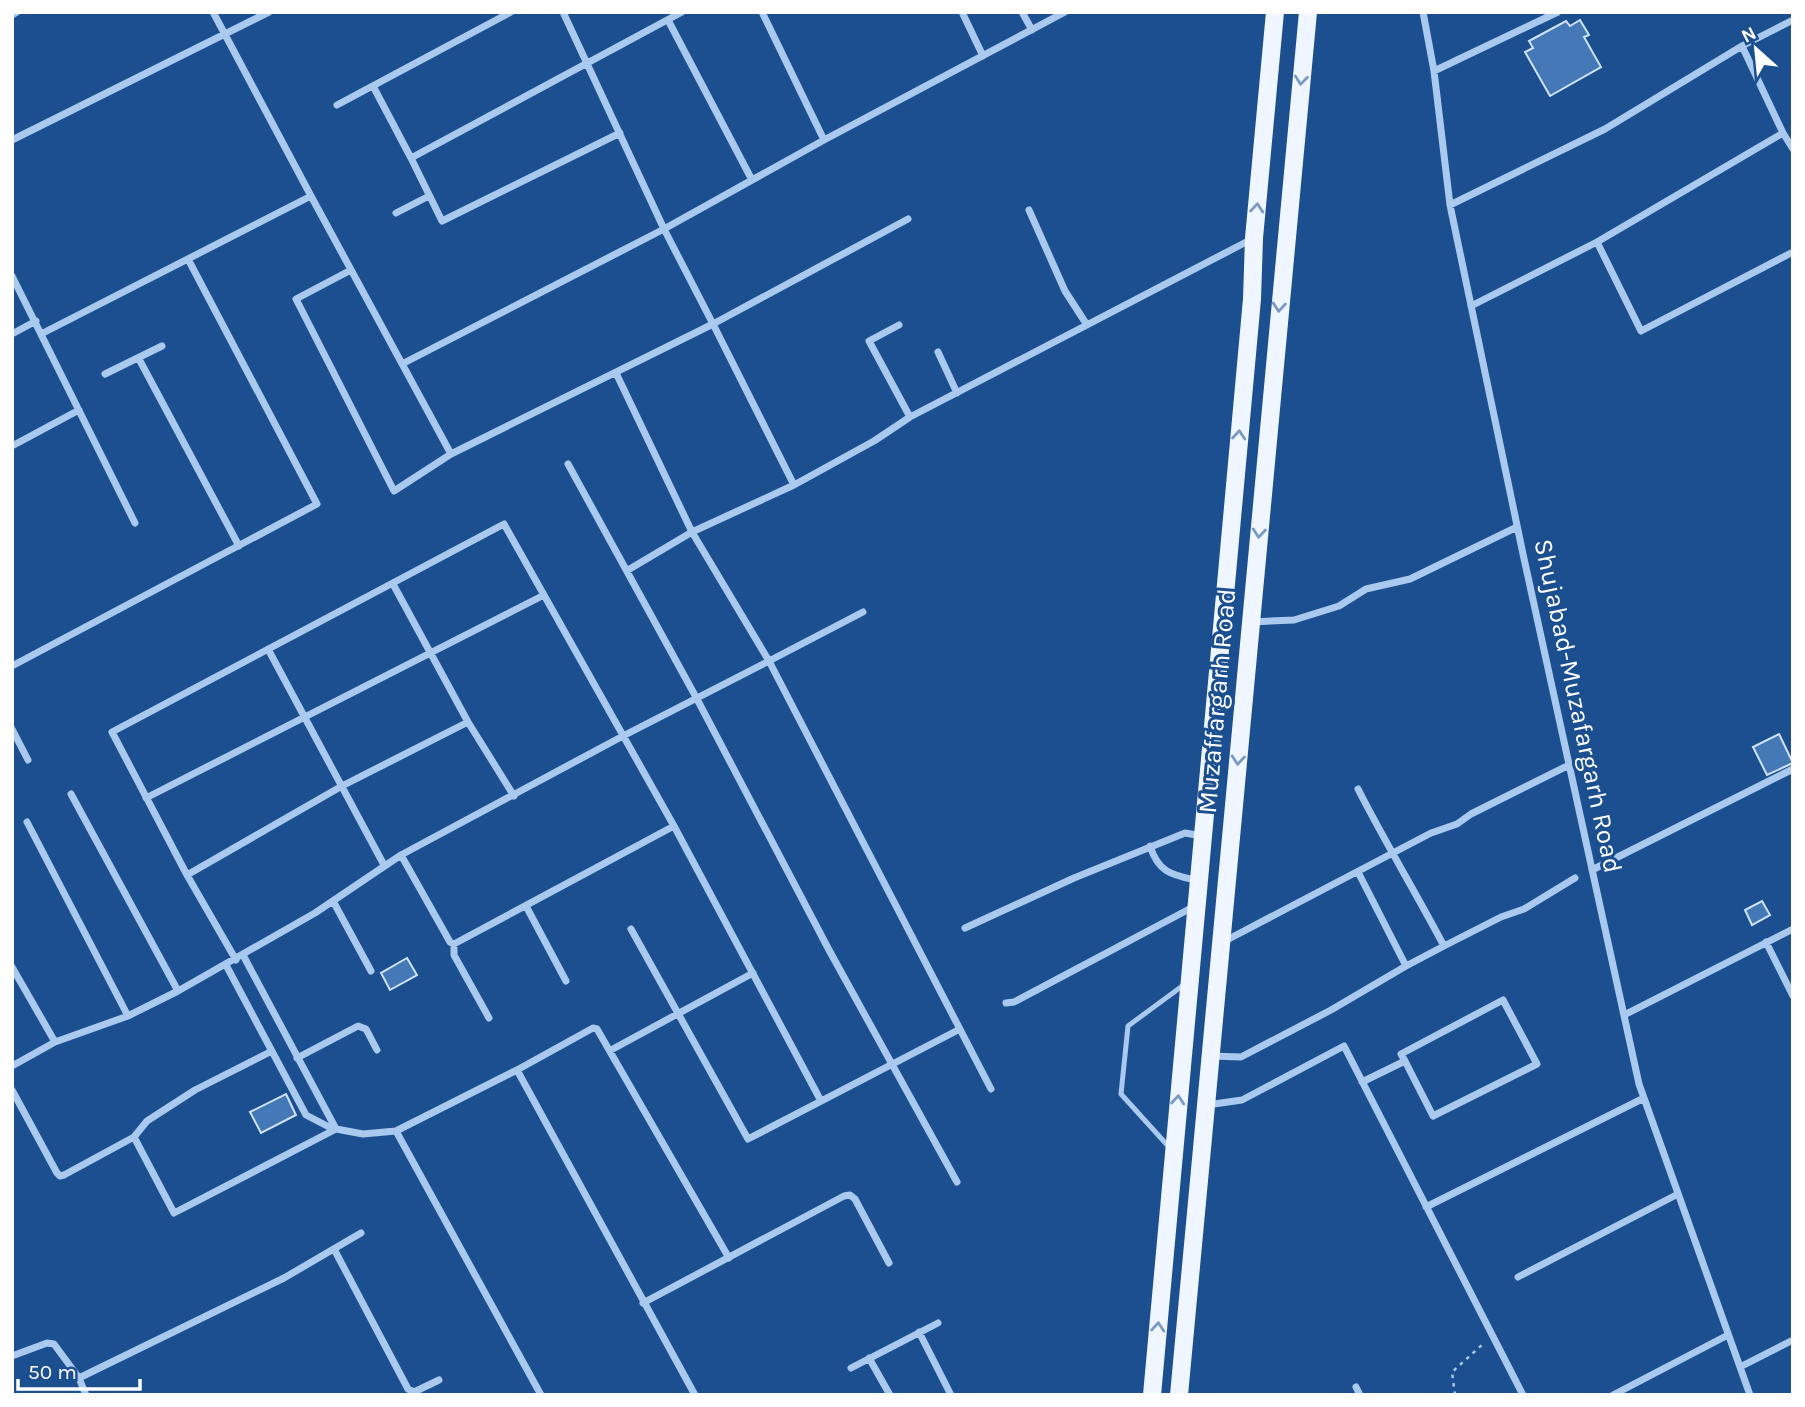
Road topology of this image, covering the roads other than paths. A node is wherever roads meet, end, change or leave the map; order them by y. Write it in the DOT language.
graph roads {
  1 [pos="17,12"];
  2 [pos="213,12"];
  3 [pos="269,12"];
  4 [pos="511,12"];
  5 [pos="563,12"];
  6 [pos="682,12"];
  7 [pos="762,12"];
  8 [pos="962,12"];
  9 [pos="1023,12"];
  10 [pos="1065,12"];
  11 [pos="1275,12"];
  12 [pos="1308,12"];
  13 [pos="1423,12"];
  14 [pos="1558,12"];
  15 [pos="12,15"];
  16 [pos="668,20"];
  17 [pos="1793,20"];
  18 [pos="1032,30"];
  19 [pos="225,34"];
  20 [pos="1742,46"];
  21 [pos="984,56"];
  22 [pos="588,64"];
  23 [pos="1434,71"];
  24 [pos="373,86"];
  25 [pos="337,105"];
  26 [pos="620,133"];
  27 [pos="1783,133"];
  28 [pos="12,140"];
  29 [pos="824,140"];
  30 [pos="1793,149"];
  31 [pos="411,158"];
  32 [pos="752,180"];
  33 [pos="311,196"];
  34 [pos="429,196"];
  35 [pos="1450,205"];
  36 [pos="1029,210"];
  37 [pos="396,213"];
  38 [pos="908,219"];
  39 [pos="664,229"];
  40 [pos="1254,238"];
  41 [pos="1597,242"];
  42 [pos="1793,252"];
  43 [pos="188,259"];
  44 [pos="351,270"];
  45 [pos="12,276"];
  46 [pos="1471,306"];
  47 [pos="36,321"];
  48 [pos="713,324"];
  49 [pos="899,325"];
  50 [pos="1087,325"];
  51 [pos="43,333"];
  52 [pos="12,334"];
  53 [pos="162,346"];
  54 [pos="937,352"];
  55 [pos="139,359"];
  56 [pos="402,364"];
  57 [pos="616,373"];
  58 [pos="105,374"];
  59 [pos="957,393"];
  60 [pos="79,410"];
  61 [pos="910,417"];
  62 [pos="12,446"];
  63 [pos="451,454"];
  64 [pos="568,464"];
  65 [pos="793,485"];
  66 [pos="135,523"];
  67 [pos="1517,527"];
  68 [pos="692,532"];
  69 [pos="239,545"];
  70 [pos="628,570"];
  71 [pos="393,584"];
  72 [pos="544,595"];
  73 [pos="863,612"];
  74 [pos="1251,622"];
  75 [pos="268,649"];
  76 [pos="430,652"];
  77 [pos="769,661"];
  78 [pos="12,666"];
  79 [pos="697,699"];
  80 [pos="304,718"];
  81 [pos="468,722"];
  82 [pos="13,731"];
  83 [pos="623,736"];
  84 [pos="28,760"];
  85 [pos="1569,765"];
  86 [pos="1793,769"];
  87 [pos="342,786"];
  88 [pos="1358,789"];
  89 [pos="71,794"];
  90 [pos="514,796"];
  91 [pos="146,798"];
  92 [pos="27,822"];
  93 [pos="674,826"];
  94 [pos="1203,836"];
  95 [pos="1150,846"];
  96 [pos="1391,854"];
  97 [pos="401,855"];
  98 [pos="384,865"];
  99 [pos="1592,870"];
  100 [pos="1358,872"];
  101 [pos="187,875"];
  102 [pos="1575,878"];
  103 [pos="1199,881"];
  104 [pos="333,901"];
  105 [pos="526,906"];
  106 [pos="1196,906"];
  107 [pos="631,929"];
  108 [pos="965,929"];
  109 [pos="1793,929"];
  110 [pos="1222,942"];
  111 [pos="1766,942"];
  112 [pos="454,944"];
  113 [pos="1444,946"];
  114 [pos="240,958"];
  115 [pos="226,965"];
  116 [pos="1406,966"];
  117 [pos="12,967"];
  118 [pos="371,971"];
  119 [pos="753,973"];
  120 [pos="566,981"];
  121 [pos="1190,981"];
  122 [pos="178,991"];
  123 [pos="1793,996"];
  124 [pos="1006,1003"];
  125 [pos="677,1014"];
  126 [pos="1624,1015"];
  127 [pos="128,1016"];
  128 [pos="489,1018"];
  129 [pos="960,1029"];
  130 [pos="55,1042"];
  131 [pos="272,1051"];
  132 [pos="377,1051"];
  133 [pos="611,1051"];
  134 [pos="1211,1056"];
  135 [pos="297,1058"];
  136 [pos="1405,1061"];
  137 [pos="892,1063"];
  138 [pos="12,1066"];
  139 [pos="517,1070"];
  140 [pos="1362,1082"];
  141 [pos="991,1089"];
  142 [pos="12,1090"];
  143 [pos="1644,1098"];
  144 [pos="821,1101"];
  145 [pos="1206,1105"];
  146 [pos="336,1129"];
  147 [pos="396,1131"];
  148 [pos="134,1137"];
  149 [pos="1173,1152"];
  150 [pos="957,1182"];
  151 [pos="1678,1194"];
  152 [pos="1426,1207"];
  153 [pos="361,1233"];
  154 [pos="334,1249"];
  155 [pos="729,1258"];
  156 [pos="888,1263"];
  157 [pos="1518,1277"];
  158 [pos="643,1303"];
  159 [pos="938,1322"];
  160 [pos="919,1332"];
  161 [pos="1728,1335"];
  162 [pos="1793,1340"];
  163 [pos="12,1356"];
  164 [pos="869,1358"];
  165 [pos="1740,1367"];
  166 [pos="851,1368"];
  167 [pos="79,1378"];
  168 [pos="439,1380"];
  169 [pos="86,1395"];
  170 [pos="541,1395"];
  171 [pos="695,1395"];
  172 [pos="890,1395"];
  173 [pos="951,1395"];
  174 [pos="1152,1395"];
  175 [pos="1179,1395"];
  176 [pos="1523,1395"];
  177 [pos="1613,1395"];
  178 [pos="1750,1395"];
  1 -- 15 [label="street"];
  2 -- 19 [label="street"];
  3 -- 19 [label="street"];
  4 -- 24 [label="street"];
  5 -- 22 [label="street"];
  6 -- 16 [label="street"];
  7 -- 29 [label="street"];
  8 -- 21 [label="street"];
  9 -- 18 [label="street"];
  10 -- 18 [label="street"];
  40 -- 11 [label="main road, Muzaffargarh Road, one-way"];
  12 -- 74 [label="main road, Muzaffargarh Road, one-way"];
  13 -- 23 [label="street, Shujabad-Muzafargarh Road"];
  14 -- 23 [label="street"];
  16 -- 22 [label="street"];
  16 -- 32 [label="street"];
  17 -- 20 [label="street"];
  18 -- 21 [label="street"];
  19 -- 28 [label="street"];
  19 -- 33 [label="street"];
  20 -- 27 [label="street"];
  20 -- 35 [label="street"];
  21 -- 29 [label="street"];
  22 -- 26 [label="street"];
  22 -- 31 [label="street"];
  23 -- 35 [label="street, Shujabad-Muzafargarh Road"];
  24 -- 25 [label="street"];
  24 -- 31 [label="street"];
  26 -- 34 [label="street"];
  26 -- 39 [label="street"];
  27 -- 30 [label="street"];
  27 -- 41 [label="street"];
  29 -- 32 [label="street"];
  31 -- 34 [label="street"];
  32 -- 39 [label="street"];
  33 -- 43 [label="street"];
  33 -- 44 [label="street"];
  34 -- 37 [label="street"];
  35 -- 46 [label="street, Shujabad-Muzafargarh Road"];
  36 -- 50 [label="street"];
  38 -- 48 [label="street"];
  39 -- 48 [label="street"];
  39 -- 56 [label="street"];
  40 -- 50 [label="street"];
  94 -- 40 [label="main road, Muzaffargarh Road, one-way"];
  41 -- 42 [label="street"];
  41 -- 46 [label="street"];
  43 -- 51 [label="street"];
  43 -- 69 [label="street"];
  44 -- 56 [label="street"];
  44 -- 63 [label="street"];
  45 -- 47 [label="street"];
  46 -- 67 [label="street, Shujabad-Muzafargarh Road"];
  47 -- 51 [label="street"];
  47 -- 52 [label="street"];
  48 -- 57 [label="street"];
  48 -- 65 [label="street"];
  49 -- 61 [label="street"];
  50 -- 59 [label="street"];
  51 -- 60 [label="street"];
  53 -- 55 [label="street"];
  54 -- 59 [label="street"];
  55 -- 58 [label="street"];
  55 -- 69 [label="street"];
  56 -- 63 [label="street"];
  57 -- 63 [label="street"];
  57 -- 68 [label="street"];
  59 -- 61 [label="street"];
  60 -- 62 [label="street"];
  60 -- 66 [label="street"];
  61 -- 65 [label="street"];
  64 -- 70 [label="street"];
  65 -- 68 [label="street"];
  67 -- 74 [label="street"];
  67 -- 85 [label="street, Shujabad-Muzafargarh Road"];
  68 -- 70 [label="street"];
  68 -- 77 [label="street"];
  69 -- 78 [label="street"];
  70 -- 79 [label="street"];
  71 -- 72 [label="street"];
  71 -- 75 [label="street"];
  71 -- 76 [label="street"];
  72 -- 76 [label="street"];
  72 -- 83 [label="street"];
  73 -- 77 [label="street"];
  74 -- 110 [label="main road, Muzaffargarh Road, one-way"];
  75 -- 80 [label="street"];
  75 -- 91 [label="street"];
  76 -- 80 [label="street"];
  76 -- 81 [label="street"];
  77 -- 79 [label="street"];
  77 -- 129 [label="street"];
  79 -- 83 [label="street"];
  79 -- 137 [label="street"];
  80 -- 87 [label="street"];
  80 -- 91 [label="street"];
  81 -- 87 [label="street"];
  81 -- 90 [label="street"];
  82 -- 84 [label="street"];
  83 -- 90 [label="street"];
  83 -- 93 [label="street"];
  85 -- 96 [label="street"];
  85 -- 99 [label="street, Shujabad-Muzafargarh Road"];
  86 -- 99 [label="street"];
  87 -- 98 [label="street"];
  87 -- 101 [label="street"];
  88 -- 96 [label="street"];
  89 -- 122 [label="street"];
  90 -- 97 [label="street"];
  91 -- 101 [label="street"];
  92 -- 127 [label="street"];
  93 -- 105 [label="street"];
  93 -- 119 [label="street"];
  94 -- 95 [label="street"];
  94 -- 103 [label="main road, Muzaffargarh Road"];
  95 -- 103 [label="street"];
  95 -- 108 [label="street"];
  96 -- 100 [label="street"];
  96 -- 113 [label="street"];
  97 -- 98 [label="street"];
  97 -- 112 [label="street"];
  98 -- 104 [label="street"];
  99 -- 126 [label="street, Shujabad-Muzafargarh Road"];
  100 -- 110 [label="street"];
  100 -- 116 [label="street"];
  101 -- 114 [label="street"];
  102 -- 113 [label="street"];
  103 -- 106 [label="main road, Muzaffargarh Road"];
  104 -- 114 [label="street"];
  104 -- 118 [label="street"];
  105 -- 112 [label="street"];
  105 -- 120 [label="street"];
  106 -- 121 [label="main road, Muzaffargarh Road"];
  106 -- 124 [label="street"];
  107 -- 125 [label="street"];
  109 -- 111 [label="street"];
  110 -- 134 [label="main road, Muzaffargarh Road"];
  111 -- 123 [label="street"];
  111 -- 126 [label="street"];
  112 -- 128 [label="street"];
  113 -- 116 [label="street"];
  114 -- 115 [label="street"];
  114 -- 135 [label="street"];
  115 -- 122 [label="street"];
  115 -- 131 [label="street"];
  116 -- 134 [label="street"];
  117 -- 130 [label="street"];
  119 -- 125 [label="street"];
  119 -- 144 [label="street"];
  149 -- 121 [label="main road, Muzaffargarh Road, one-way"];
  121 -- 149 [label="lane"];
  122 -- 127 [label="street"];
  125 -- 133 [label="street"];
  125 -- 144 [label="street"];
  126 -- 143 [label="street, Shujabad-Muzafargarh Road"];
  127 -- 130 [label="street"];
  129 -- 137 [label="street"];
  129 -- 141 [label="street"];
  130 -- 138 [label="street"];
  131 -- 146 [label="street"];
  131 -- 148 [label="street"];
  132 -- 135 [label="street"];
  133 -- 139 [label="street"];
  133 -- 155 [label="street"];
  134 -- 145 [label="main road, Muzaffargarh Road"];
  135 -- 146 [label="street"];
  136 -- 136 [label="street"];
  136 -- 140 [label="street"];
  137 -- 144 [label="street"];
  137 -- 150 [label="street"];
  139 -- 147 [label="street"];
  139 -- 158 [label="street"];
  140 -- 145 [label="street"];
  140 -- 152 [label="street"];
  142 -- 148 [label="street"];
  143 -- 151 [label="street, Shujabad-Muzafargarh Road"];
  143 -- 152 [label="street"];
  145 -- 175 [label="main road, Muzaffargarh Road"];
  146 -- 147 [label="street"];
  146 -- 148 [label="street"];
  147 -- 170 [label="street"];
  174 -- 149 [label="main road, Muzaffargarh Road, one-way"];
  151 -- 157 [label="street"];
  151 -- 161 [label="street, Shujabad-Muzafargarh Road"];
  152 -- 176 [label="street"];
  153 -- 154 [label="street"];
  154 -- 167 [label="street"];
  154 -- 168 [label="street"];
  155 -- 156 [label="street"];
  155 -- 158 [label="street"];
  158 -- 171 [label="street"];
  159 -- 160 [label="street"];
  160 -- 164 [label="street"];
  160 -- 173 [label="street"];
  161 -- 165 [label="street, Shujabad-Muzafargarh Road"];
  161 -- 177 [label="street"];
  162 -- 165 [label="street"];
  163 -- 167 [label="street"];
  164 -- 166 [label="street"];
  164 -- 172 [label="street"];
  165 -- 178 [label="street, Shujabad-Muzafargarh Road"];
  167 -- 169 [label="street"];
}
